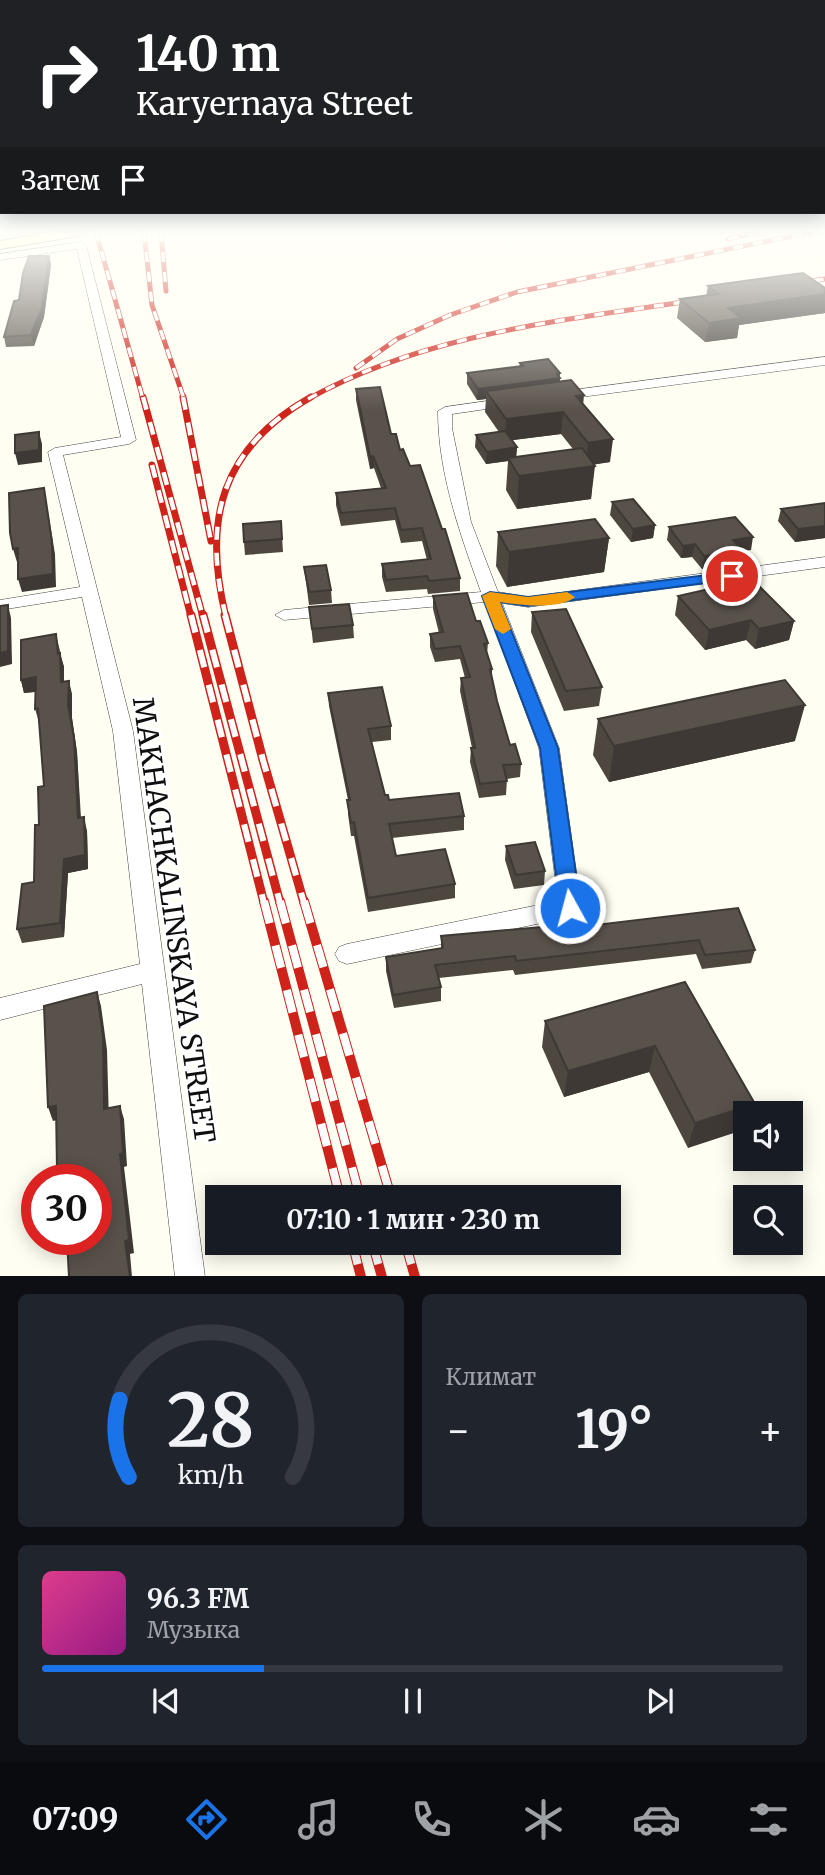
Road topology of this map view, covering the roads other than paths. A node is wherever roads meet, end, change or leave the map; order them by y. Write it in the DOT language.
graph roads {
  1 [pos="93,292"];
  2 [pos="825,361"];
  3 [pos="825,562"];
  4 [pos="87,591"];
  5 [pos="490,596"];
  6 [pos="0,606"];
  7 [pos="284,615"];
  8 [pos="347,954"];
  9 [pos="153,971"];
  10 [pos="0,1009"];
  11 [pos="190,1276"];
  1 -- 4 [label="street, MAKHACHKALINSKAYA STREET"];
  2 -- 5 [label="street"];
  3 -- 5 [label="street"];
  4 -- 6 [label="street"];
  4 -- 9 [label="street, MAKHACHKALINSKAYA STREET"];
  5 -- 7 [label="street"];
  5 -- 8 [label="street"];
  9 -- 10 [label="street"];
  9 -- 11 [label="street, MAKHACHKALINSKAYA STREET"];
}
